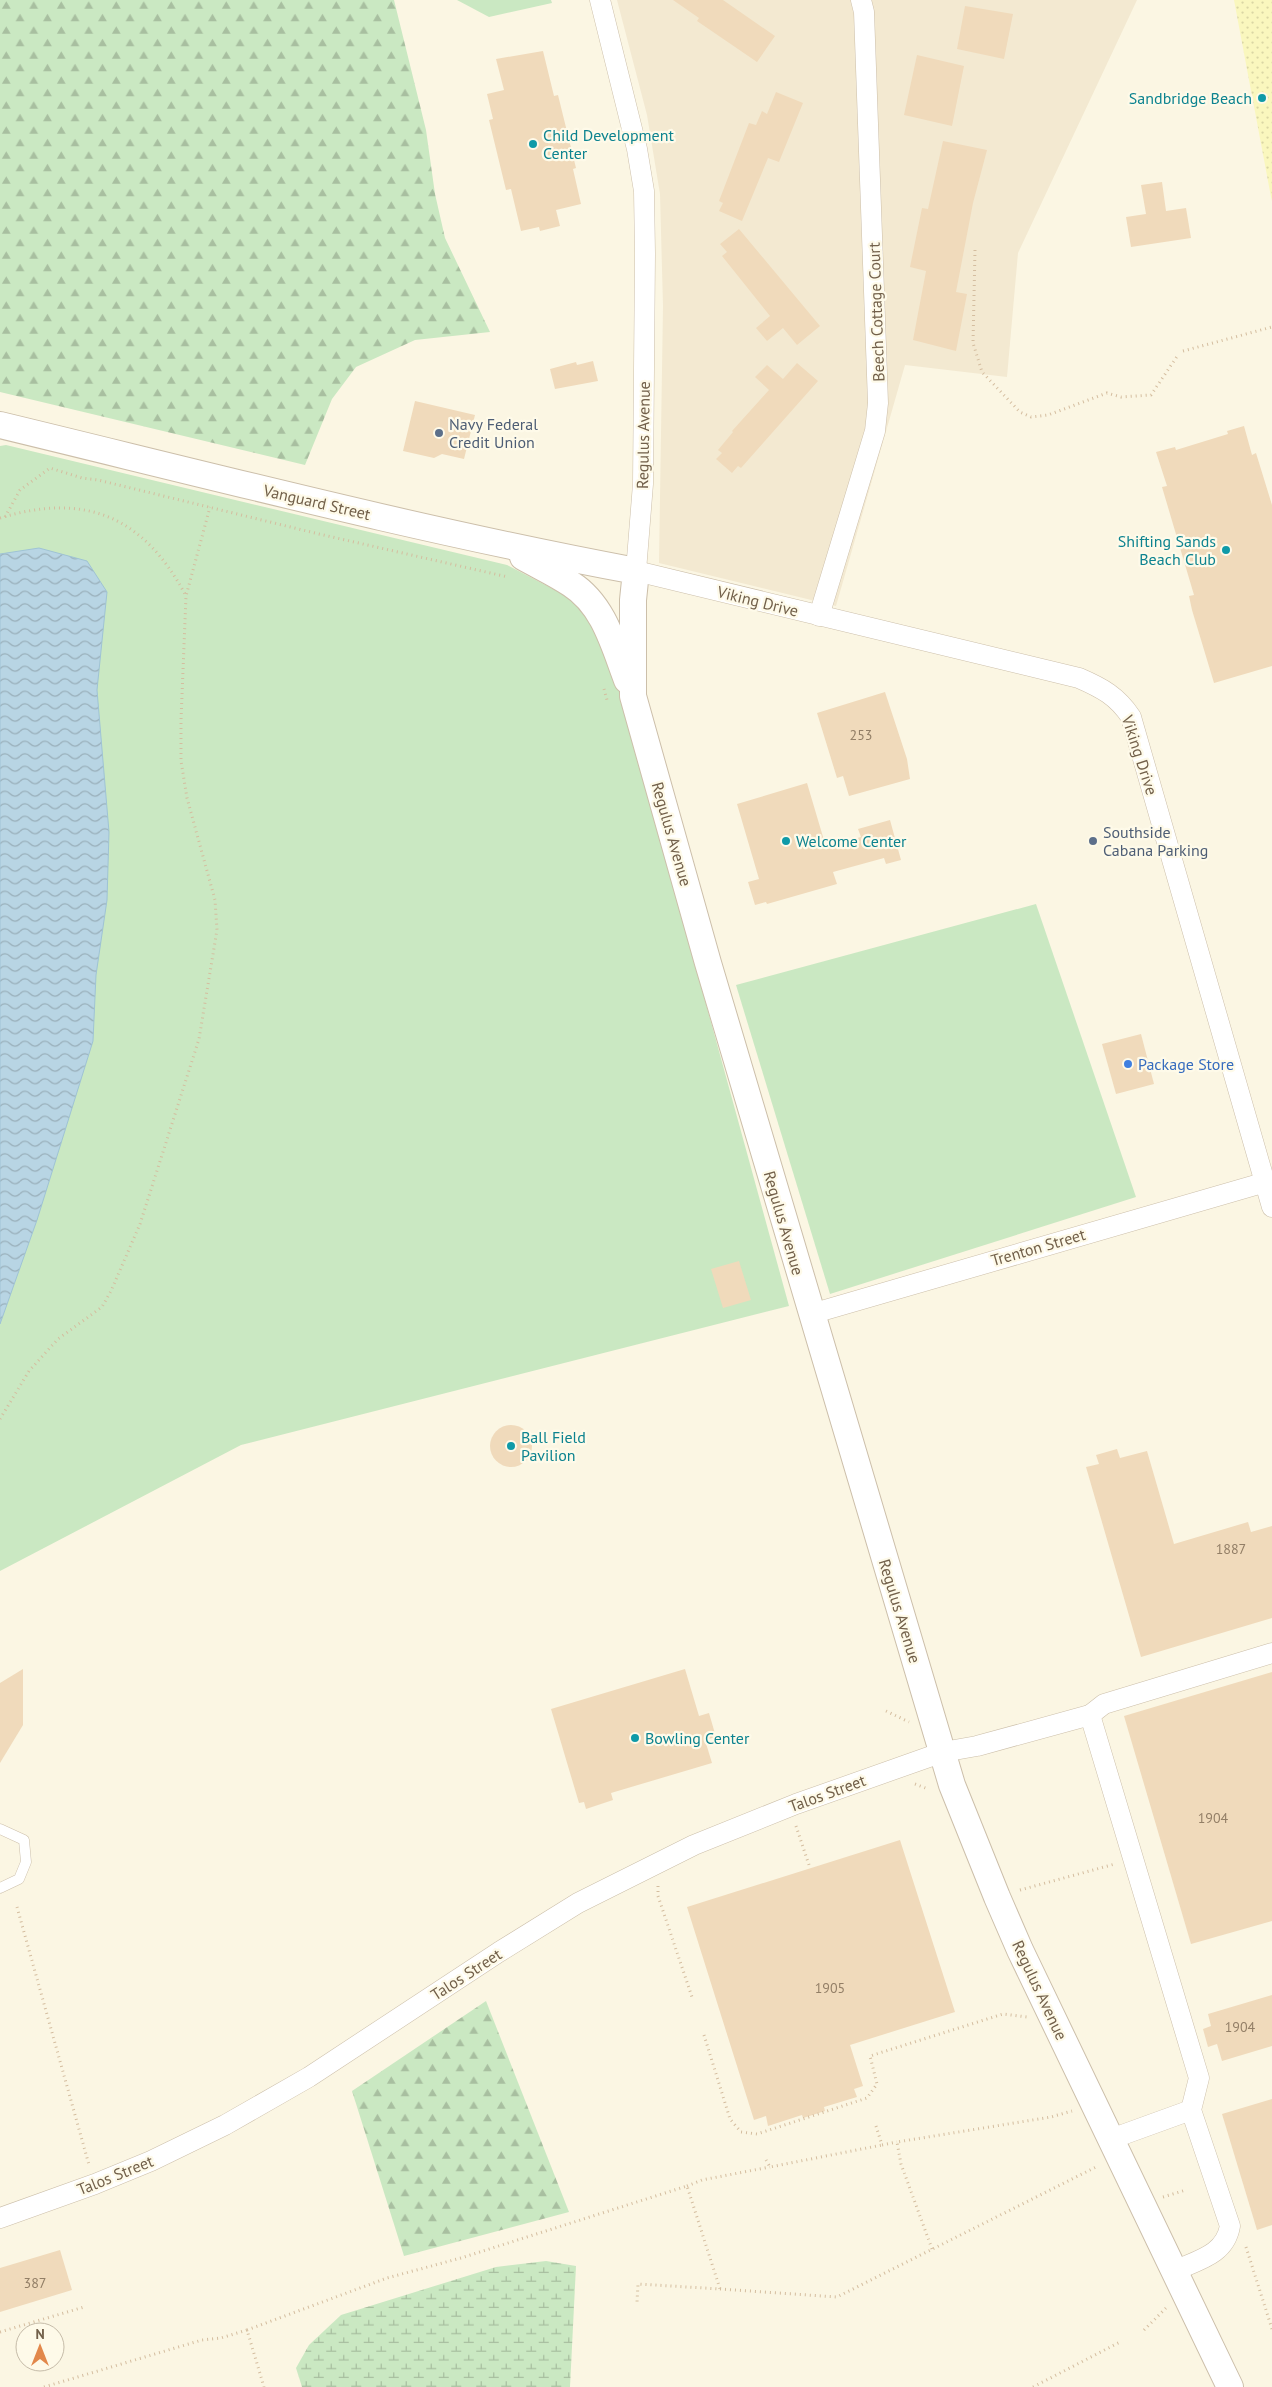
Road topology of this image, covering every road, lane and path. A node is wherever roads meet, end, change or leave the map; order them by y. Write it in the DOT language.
graph roads {
  1 [pos="600,0"];
  2 [pos="861,0"];
  3 [pos="975,250"];
  4 [pos="1272,327"];
  5 [pos="1183,350"];
  6 [pos="1178,355"];
  7 [pos="0,426"];
  8 [pos="210,507"];
  9 [pos="5,517"];
  10 [pos="0,518"];
  11 [pos="499,543"];
  12 [pos="636,571"];
  13 [pos="512,578"];
  14 [pos="186,596"];
  15 [pos="819,616"];
  16 [pos="602,682"];
  17 [pos="633,696"];
  18 [pos="606,700"];
  19 [pos="1266,1182"];
  20 [pos="1272,1207"];
  21 [pos="811,1314"];
  22 [pos="0,1419"];
  23 [pos="1272,1654"];
  24 [pos="886,1711"];
  25 [pos="1090,1715"];
  26 [pos="916,1725"];
  27 [pos="943,1752"];
  28 [pos="914,1784"];
  29 [pos="935,1795"];
  30 [pos="794,1823"];
  31 [pos="0,1829"];
  32 [pos="1113,1854"];
  33 [pos="1116,1864"];
  34 [pos="810,1868"];
  35 [pos="1118,1872"];
  36 [pos="659,1882"];
  37 [pos="0,1888"];
  38 [pos="1015,1891"];
  39 [pos="17,1908"];
  40 [pos="693,2000"];
  41 [pos="1032,2018"];
  42 [pos="704,2036"];
  43 [pos="1080,2108"];
  44 [pos="1192,2110"];
  45 [pos="876,2126"];
  46 [pos="896,2142"];
  47 [pos="882,2145"];
  48 [pos="1108,2150"];
  49 [pos="766,2160"];
  50 [pos="770,2167"];
  51 [pos="90,2171"];
  52 [pos="688,2186"];
  53 [pos="1186,2190"];
  54 [pos="1154,2200"];
  55 [pos="0,2218"];
  56 [pos="1245,2244"];
  57 [pos="932,2249"];
  58 [pos="1174,2271"];
  59 [pos="720,2289"];
  60 [pos="637,2302"];
  61 [pos="1172,2302"];
  62 [pos="84,2307"];
  63 [pos="1272,2329"];
  64 [pos="247,2330"];
  65 [pos="1144,2330"];
  66 [pos="0,2332"];
  67 [pos="1120,2342"];
  68 [pos="44,2387"];
  69 [pos="264,2387"];
  70 [pos="1033,2387"];
  71 [pos="1230,2387"];
  1 -- 12 [label="street, Regulus Avenue"];
  2 -- 15 [label="street, Beech Cottage Court"];
  3 -- 6 [label="path"];
  4 -- 5 [label="path"];
  7 -- 11 [label="street, Vanguard Street"];
  8 -- 9 [label="path"];
  8 -- 13 [label="path"];
  8 -- 14 [label="path"];
  9 -- 10 [label="path"];
  9 -- 14 [label="path"];
  11 -- 12 [label="street, Vanguard Street"];
  11 -- 17 [label="street"];
  12 -- 15 [label="street, Viking Drive"];
  12 -- 17 [label="street, Regulus Avenue"];
  14 -- 22 [label="path"];
  15 -- 19 [label="street, Viking Drive"];
  16 -- 18 [label="path"];
  17 -- 21 [label="street, Regulus Avenue"];
  19 -- 20 [label="street, Viking Drive"];
  19 -- 21 [label="street, Trenton Street"];
  21 -- 27 [label="street, Regulus Avenue"];
  23 -- 25 [label="street, Talos Street"];
  24 -- 26 [label="path"];
  25 -- 27 [label="street, Talos Street"];
  25 -- 44 [label="street"];
  27 -- 48 [label="street, Regulus Avenue"];
  27 -- 55 [label="street, Talos Street"];
  28 -- 29 [label="path"];
  30 -- 34 [label="path"];
  31 -- 37 [label="lane"];
  32 -- 33 [label="path"];
  33 -- 35 [label="path"];
  33 -- 38 [label="path"];
  36 -- 40 [label="path"];
  39 -- 51 [label="path"];
  41 -- 42 [label="path"];
  43 -- 46 [label="path"];
  44 -- 48 [label="street"];
  44 -- 58 [label="street"];
  45 -- 47 [label="path"];
  46 -- 47 [label="path"];
  46 -- 57 [label="path"];
  47 -- 50 [label="path"];
  48 -- 57 [label="path"];
  48 -- 58 [label="street, Regulus Avenue"];
  49 -- 50 [label="path"];
  50 -- 52 [label="path"];
  52 -- 59 [label="path"];
  52 -- 64 [label="path"];
  53 -- 54 [label="path"];
  56 -- 63 [label="path"];
  57 -- 59 [label="path"];
  58 -- 71 [label="street, Regulus Avenue"];
  59 -- 60 [label="path"];
  61 -- 65 [label="path"];
  62 -- 66 [label="path"];
  64 -- 68 [label="path"];
  64 -- 69 [label="path"];
  67 -- 70 [label="path"];
}
